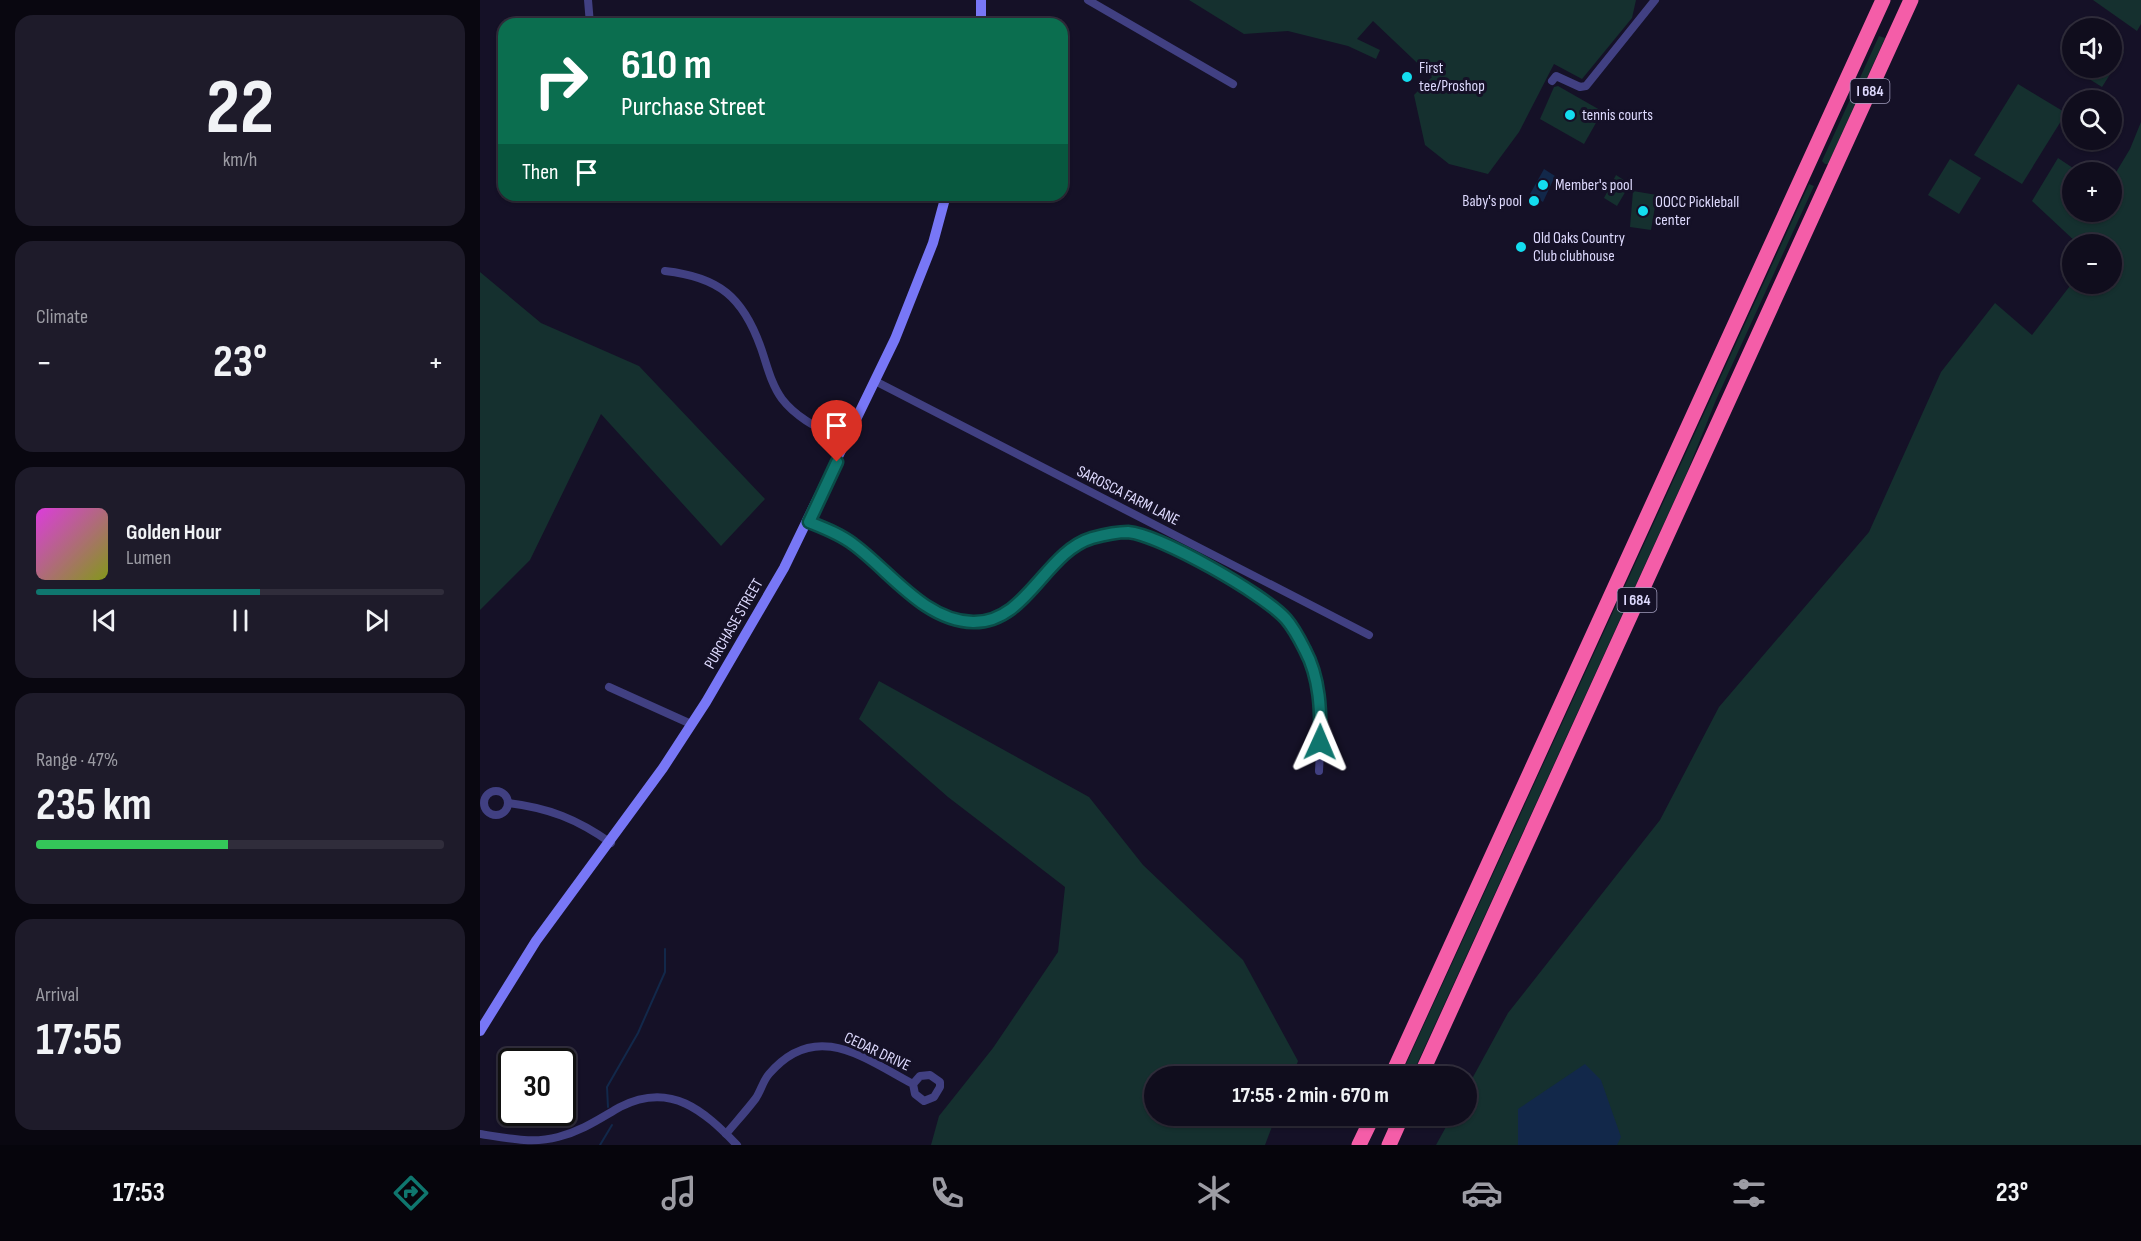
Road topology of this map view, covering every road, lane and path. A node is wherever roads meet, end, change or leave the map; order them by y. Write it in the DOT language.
graph roads {
  1 [pos="588,0"];
  2 [pos="981,0"];
  3 [pos="1088,0"];
  4 [pos="1655,0"];
  5 [pos="1883,0"];
  6 [pos="1911,0"];
  7 [pos="590,18"];
  8 [pos="981,18"];
  9 [pos="1552,81"];
  10 [pos="1233,84"];
  11 [pos="944,201"];
  12 [pos="665,271"];
  13 [pos="875,381"];
  14 [pos="846,442"];
  15 [pos="809,522"];
  16 [pos="1369,635"];
  17 [pos="609,687"];
  18 [pos="691,724"];
  19 [pos="1318,771"];
  20 [pos="508,803"];
  21 [pos="610,843"];
  22 [pos="480,1031"];
  23 [pos="1396,1066"];
  24 [pos="1425,1066"];
  25 [pos="913,1084"];
  26 [pos="1368,1126"];
  27 [pos="1398,1126"];
  28 [pos="480,1134"];
  29 [pos="726,1134"];
  30 [pos="737,1145"];
  31 [pos="1359,1145"];
  32 [pos="1389,1145"];
  1 -- 7 [label="street"];
  2 -- 8 [label="main road"];
  3 -- 10 [label="street"];
  4 -- 9 [label="street"];
  5 -- 23 [label="highway, I 684"];
  6 -- 24 [label="highway, I 684"];
  11 -- 13 [label="main road, PURCHASE STREET"];
  12 -- 14 [label="street"];
  13 -- 14 [label="main road, PURCHASE STREET"];
  13 -- 16 [label="street, SAROSCA FARM LANE"];
  14 -- 15 [label="main road, PURCHASE STREET"];
  15 -- 18 [label="main road, PURCHASE STREET"];
  15 -- 19 [label="street"];
  17 -- 18 [label="street"];
  18 -- 21 [label="main road, PURCHASE STREET"];
  20 -- 21 [label="street"];
  21 -- 22 [label="main road, PURCHASE STREET"];
  25 -- 29 [label="street, CEDAR DRIVE"];
  26 -- 31 [label="highway"];
  27 -- 32 [label="highway"];
  28 -- 29 [label="street"];
  29 -- 30 [label="street"];
}
